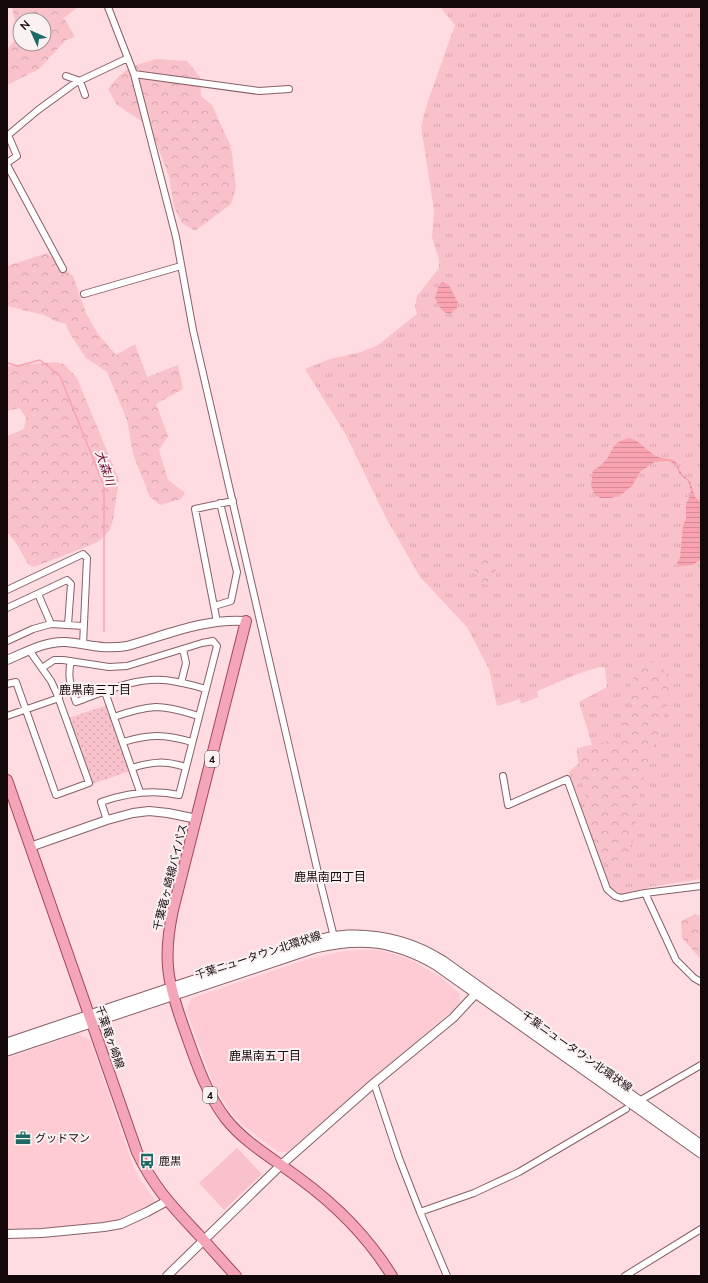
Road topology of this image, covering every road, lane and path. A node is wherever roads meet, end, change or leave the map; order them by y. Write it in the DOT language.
graph roads {
  1 [pos="108,7"];
  2 [pos="128,58"];
  3 [pos="134,74"];
  4 [pos="66,76"];
  5 [pos="80,81"];
  6 [pos="289,89"];
  7 [pos="85,95"];
  8 [pos="8,136"];
  9 [pos="7,164"];
  10 [pos="181,266"];
  11 [pos="63,269"];
  12 [pos="84,294"];
  13 [pos="233,500"];
  14 [pos="220,503"];
  15 [pos="7,590"];
  16 [pos="38,594"];
  17 [pos="214,606"];
  18 [pos="7,608"];
  19 [pos="246,621"];
  20 [pos="217,622"];
  21 [pos="52,624"];
  22 [pos="68,625"];
  23 [pos="84,626"];
  24 [pos="7,641"];
  25 [pos="83,645"];
  26 [pos="183,649"];
  27 [pos="29,650"];
  28 [pos="7,660"];
  29 [pos="70,661"];
  30 [pos="42,668"];
  31 [pos="181,683"];
  32 [pos="7,684"];
  33 [pos="206,689"];
  34 [pos="105,692"];
  35 [pos="59,698"];
  36 [pos="26,710"];
  37 [pos="7,716"];
  38 [pos="199,716"];
  39 [pos="114,717"];
  40 [pos="123,742"];
  41 [pos="192,742"];
  42 [pos="186,767"];
  43 [pos="132,768"];
  44 [pos="503,776"];
  45 [pos="7,780"];
  46 [pos="140,792"];
  47 [pos="197,819"];
  48 [pos="107,820"];
  49 [pos="30,847"];
  50 [pos="701,886"];
  51 [pos="645,892"];
  52 [pos="334,937"];
  53 [pos="701,982"];
  54 [pos="171,991"];
  55 [pos="479,991"];
  56 [pos="90,1019"];
  57 [pos="7,1043"];
  58 [pos="7,1051"];
  59 [pos="701,1065"];
  60 [pos="374,1084"];
  61 [pos="639,1100"];
  62 [pos="626,1108"];
  63 [pos="701,1145"];
  64 [pos="701,1153"];
  65 [pos="281,1165"];
  66 [pos="167,1201"];
  67 [pos="420,1212"];
  68 [pos="701,1229"];
  69 [pos="7,1234"];
  70 [pos="203,1240"];
  71 [pos="167,1276"];
  72 [pos="236,1276"];
  73 [pos="392,1276"];
  74 [pos="447,1276"];
  75 [pos="625,1276"];
  1 -- 2 [label="street"];
  2 -- 3 [label="street"];
  2 -- 5 [label="street"];
  3 -- 6 [label="street"];
  3 -- 10 [label="street"];
  4 -- 5 [label="street"];
  5 -- 7 [label="street"];
  5 -- 8 [label="street"];
  8 -- 9 [label="street"];
  9 -- 11 [label="street"];
  10 -- 12 [label="street"];
  10 -- 13 [label="street"];
  13 -- 14 [label="street"];
  13 -- 52 [label="street"];
  14 -- 17 [label="street"];
  14 -- 17 [label="street"];
  15 -- 23 [label="street"];
  16 -- 18 [label="street"];
  16 -- 21 [label="street"];
  16 -- 22 [label="street"];
  17 -- 20 [label="street"];
  19 -- 20 [label="street"];
  19 -- 47 [label="main road, 千葉竜ヶ崎線バイパス / 4"];
  20 -- 25 [label="street"];
  21 -- 22 [label="street"];
  21 -- 24 [label="street"];
  22 -- 23 [label="street"];
  23 -- 25 [label="street"];
  25 -- 27 [label="street"];
  26 -- 29 [label="street"];
  26 -- 31 [label="street"];
  26 -- 33 [label="street"];
  27 -- 28 [label="street"];
  27 -- 30 [label="street"];
  29 -- 30 [label="street"];
  29 -- 34 [label="street"];
  30 -- 35 [label="street"];
  31 -- 33 [label="street"];
  31 -- 34 [label="street"];
  32 -- 36 [label="street"];
  33 -- 38 [label="street"];
  34 -- 39 [label="street"];
  35 -- 36 [label="street"];
  35 -- 36 [label="street"];
  36 -- 37 [label="street"];
  38 -- 39 [label="street"];
  38 -- 41 [label="street"];
  39 -- 40 [label="street"];
  40 -- 41 [label="street"];
  40 -- 43 [label="street"];
  41 -- 42 [label="street"];
  42 -- 43 [label="street"];
  42 -- 46 [label="street"];
  43 -- 46 [label="street"];
  44 -- 51 [label="street"];
  45 -- 49 [label="main road, 千葉竜ヶ崎線"];
  46 -- 48 [label="street"];
  47 -- 48 [label="street"];
  47 -- 54 [label="main road, 千葉竜ヶ崎線バイパス / 4"];
  48 -- 49 [label="street"];
  49 -- 56 [label="main road, 千葉竜ヶ崎線"];
  50 -- 51 [label="street"];
  51 -- 53 [label="street"];
  52 -- 54 [label="main road, 千葉ニュータウン北環状線"];
  52 -- 55 [label="main road, 千葉ニュータウン北環状線"];
  54 -- 55 [label="main road, 千葉ニュータウン北環状線"];
  54 -- 56 [label="main road, 千葉ニュータウン北環状線"];
  54 -- 65 [label="main road, 千葉竜ヶ崎線バイパス / 4"];
  55 -- 60 [label="street"];
  55 -- 61 [label="main road, 千葉ニュータウン北環状線"];
  55 -- 64 [label="main road, 千葉ニュータウン北環状線"];
  56 -- 57 [label="main road, 千葉ニュータウン北環状線"];
  56 -- 58 [label="main road, 千葉ニュータウン北環状線"];
  56 -- 66 [label="main road, 千葉竜ヶ崎線"];
  59 -- 61 [label="street"];
  60 -- 65 [label="street"];
  60 -- 67 [label="street"];
  61 -- 63 [label="main road, 千葉ニュータウン北環状線"];
  62 -- 67 [label="street"];
  65 -- 70 [label="street"];
  65 -- 73 [label="main road, 千葉竜ヶ崎線バイパス / 4"];
  66 -- 69 [label="street"];
  66 -- 70 [label="main road, 千葉竜ヶ崎線"];
  67 -- 74 [label="street"];
  68 -- 75 [label="street"];
  70 -- 71 [label="street"];
  70 -- 72 [label="main road, 千葉竜ヶ崎線"];
}
